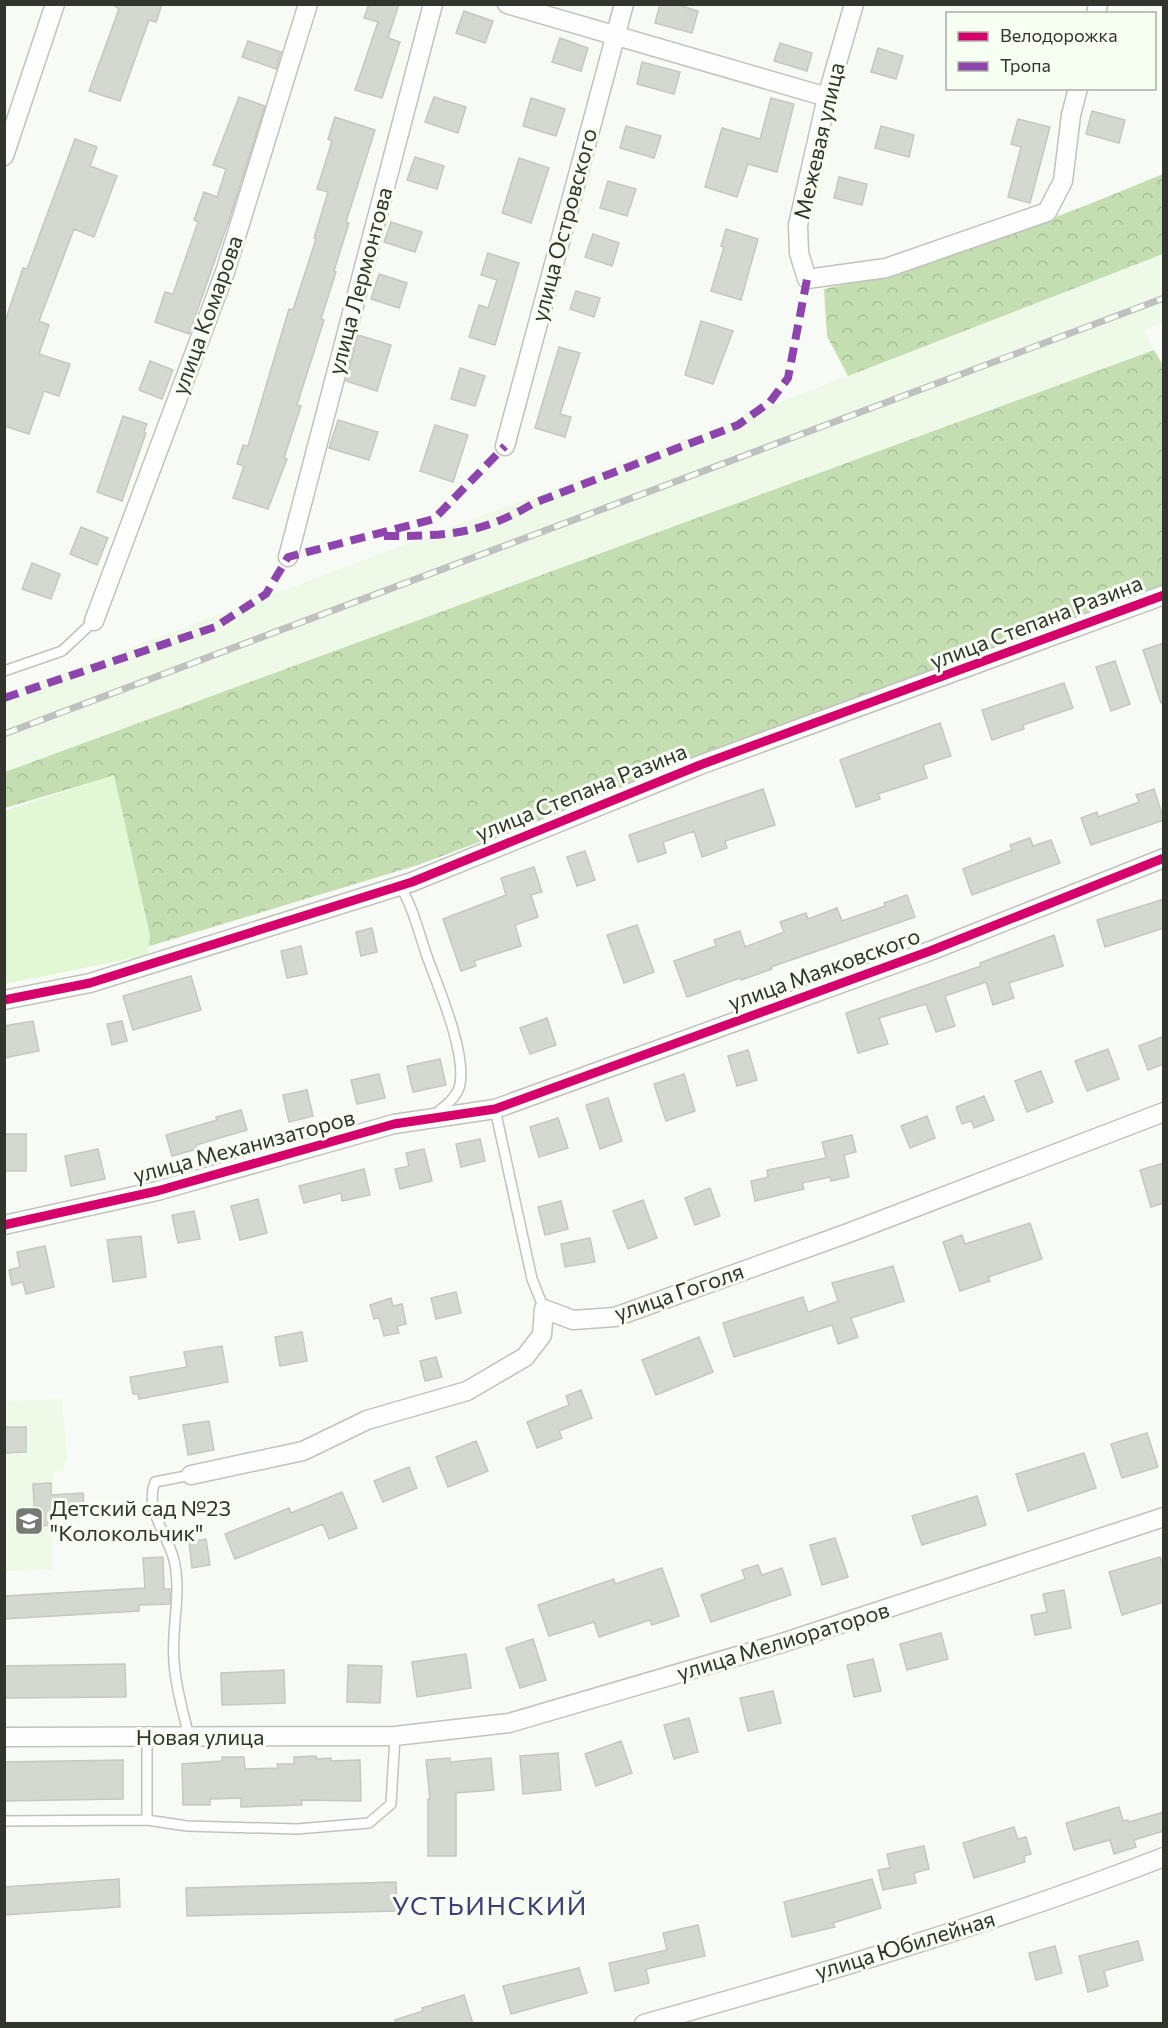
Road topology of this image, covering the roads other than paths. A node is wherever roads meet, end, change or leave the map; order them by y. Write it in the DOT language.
graph roads {
  1 [pos="55,4"];
  2 [pos="308,4"];
  3 [pos="433,4"];
  4 [pos="507,4"];
  5 [pos="624,4"];
  6 [pos="854,4"];
  7 [pos="615,35"];
  8 [pos="1077,90"];
  9 [pos="827,97"];
  10 [pos="4,156"];
  11 [pos="505,446"];
  12 [pos="288,557"];
  13 [pos="1164,595"];
  14 [pos="93,621"];
  15 [pos="4,671"];
  16 [pos="1164,858"];
  17 [pos="400,886"];
  18 [pos="4,1000"];
  19 [pos="495,1109"];
  20 [pos="1164,1112"];
  21 [pos="430,1119"];
  22 [pos="4,1225"];
  23 [pos="544,1309"];
  24 [pos="191,1476"];
  25 [pos="1164,1517"];
  26 [pos="395,1736"];
  27 [pos="4,1737"];
  28 [pos="147,1738"];
  29 [pos="189,1738"];
  30 [pos="147,1820"];
  31 [pos="4,1821"];
  32 [pos="1164,1857"];
  33 [pos="644,2024"];
  1 -- 10 [label="street"];
  2 -- 14 [label="street, улица Комарова"];
  3 -- 12 [label="street, улица Лермонтова"];
  4 -- 7 [label="street"];
  5 -- 7 [label="street, улица Островского"];
  6 -- 9 [label="street, Межевая улица"];
  7 -- 9 [label="street"];
  7 -- 11 [label="street, улица Островского"];
  8 -- 9 [label="street, Межевая улица"];
  13 -- 17 [label="street, улица Степана Разина"];
  14 -- 15 [label="lane"];
  16 -- 19 [label="street, улица Маяковского"];
  17 -- 18 [label="street, улица Степана Разина"];
  17 -- 21 [label="lane"];
  19 -- 21 [label="street, улица Механизаторов"];
  19 -- 23 [label="lane"];
  20 -- 23 [label="street, улица Гоголя"];
  21 -- 22 [label="street, улица Механизаторов"];
  23 -- 24 [label="street"];
  24 -- 29 [label="lane"];
  25 -- 26 [label="street, улица Мелиораторов"];
  26 -- 29 [label="street, Новая улица"];
  26 -- 30 [label="lane"];
  27 -- 28 [label="street, Новая улица"];
  28 -- 29 [label="street, Новая улица"];
  28 -- 30 [label="lane"];
  30 -- 31 [label="lane"];
  32 -- 33 [label="street, улица Юбилейная"];
}
